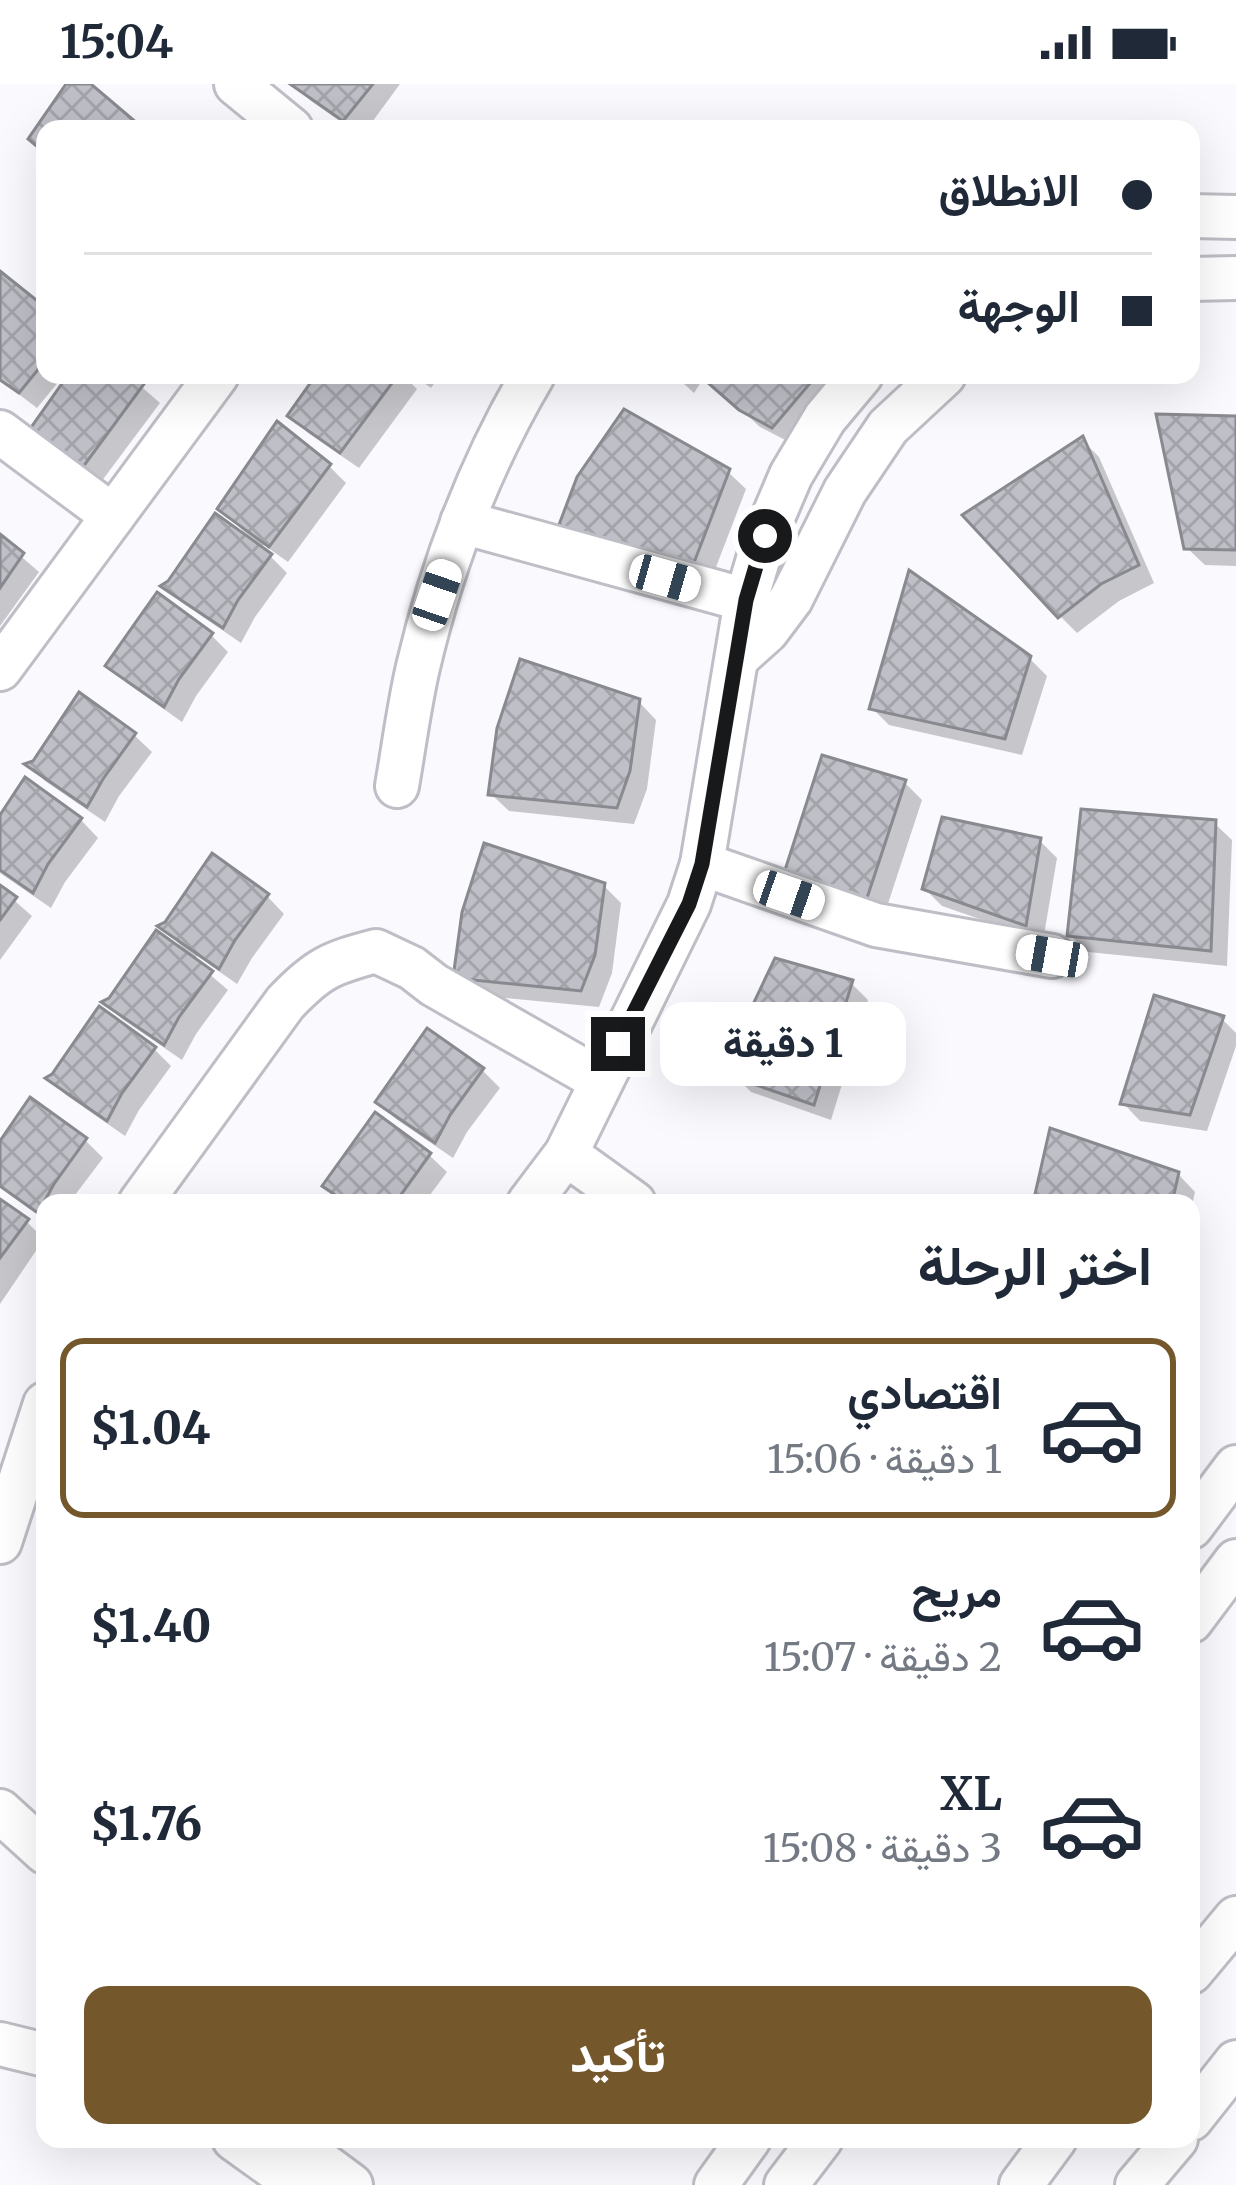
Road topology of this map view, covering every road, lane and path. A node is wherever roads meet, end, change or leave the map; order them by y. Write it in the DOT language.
graph roads {
  1 [pos="236,84"];
  2 [pos="280,120"];
  3 [pos="1200,216"];
  4 [pos="1236,217"];
  5 [pos="1236,278"];
  6 [pos="1200,279"];
  7 [pos="210,384"];
  8 [pos="528,384"];
  9 [pos="854,384"];
  10 [pos="934,384"];
  11 [pos="0,432"];
  12 [pos="113,516"];
  13 [pos="462,522"];
  14 [pos="746,600"];
  15 [pos="738,657"];
  16 [pos="0,669"];
  17 [pos="397,786"];
  18 [pos="702,864"];
  19 [pos="1052,956"];
  20 [pos="600,1080"];
  21 [pos="566,1154"];
  22 [pos="147,1194"];
  23 [pos="536,1194"];
  24 [pos="622,1194"];
  25 [pos="36,1432"];
  26 [pos="1236,1467"];
  27 [pos="1200,1515"];
  28 [pos="0,1542"];
  29 [pos="1236,1561"];
  30 [pos="1200,1609"];
  31 [pos="0,1811"];
  32 [pos="36,1844"];
  33 [pos="1236,1918"];
  34 [pos="1200,1961"];
  35 [pos="0,2044"];
  36 [pos="36,2054"];
  37 [pos="1236,2062"];
  38 [pos="1200,2096"];
  39 [pos="247,2148"];
  40 [pos="301,2148"];
  41 [pos="743,2148"];
  42 [pos="814,2148"];
  43 [pos="1048,2148"];
  44 [pos="1168,2148"];
  45 [pos="298,2185"];
  46 [pos="351,2185"];
  47 [pos="716,2185"];
  48 [pos="786,2185"];
  49 [pos="1021,2185"];
  50 [pos="1137,2185"];
  1 -- 2 [label="street"];
  3 -- 4 [label="street"];
  5 -- 6 [label="street"];
  7 -- 12 [label="street"];
  8 -- 13 [label="street"];
  9 -- 14 [label="street"];
  10 -- 15 [label="street"];
  11 -- 12 [label="street"];
  12 -- 16 [label="street"];
  13 -- 14 [label="street"];
  13 -- 17 [label="street"];
  14 -- 15 [label="street"];
  15 -- 18 [label="street"];
  18 -- 19 [label="street"];
  18 -- 20 [label="street"];
  20 -- 21 [label="street"];
  20 -- 22 [label="street"];
  21 -- 23 [label="street"];
  21 -- 24 [label="street"];
  25 -- 28 [label="street"];
  26 -- 27 [label="street"];
  29 -- 30 [label="street"];
  31 -- 32 [label="street"];
  33 -- 34 [label="street"];
  35 -- 36 [label="street"];
  37 -- 38 [label="street"];
  39 -- 45 [label="street"];
  40 -- 46 [label="street"];
  41 -- 47 [label="street"];
  42 -- 48 [label="street"];
  43 -- 49 [label="street"];
  44 -- 50 [label="street"];
}
